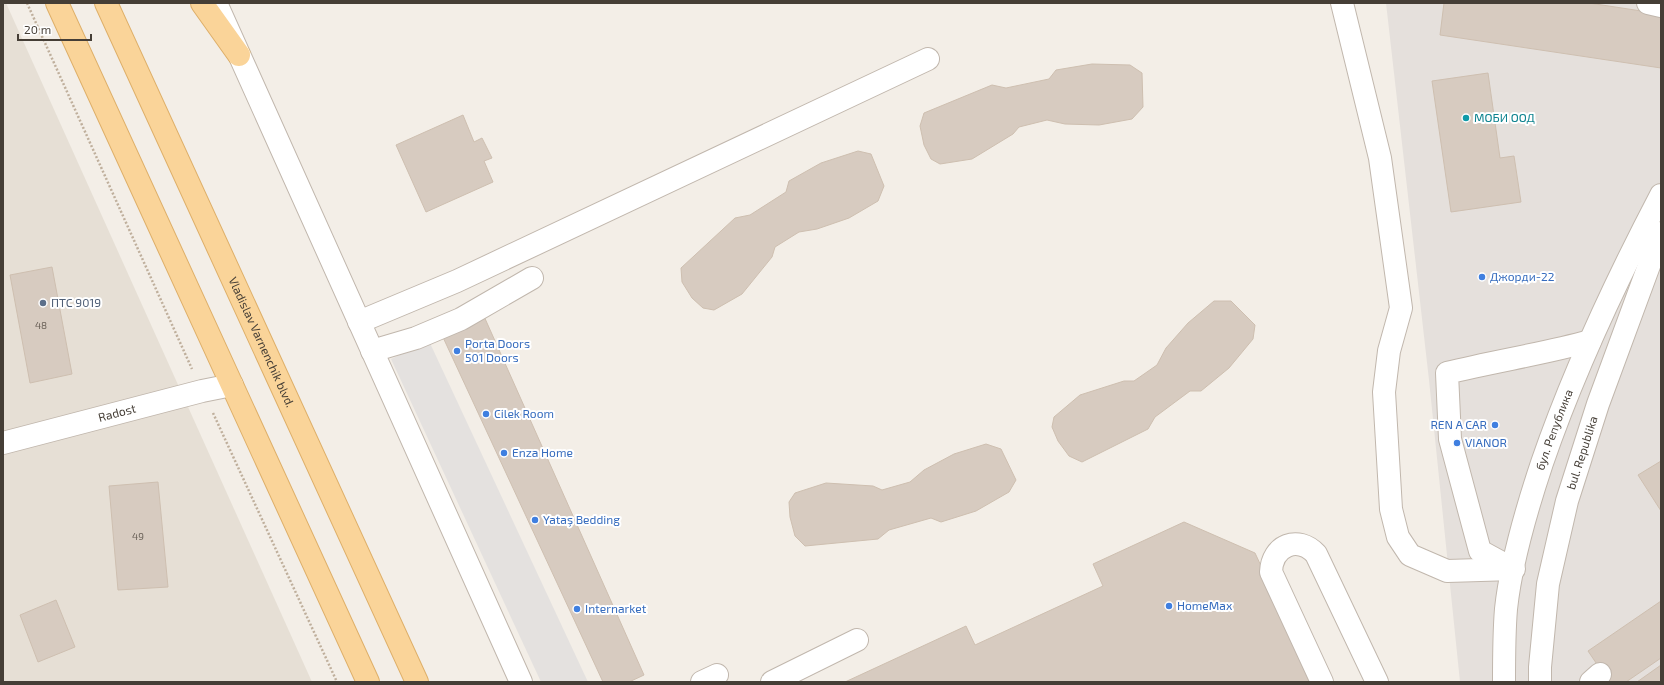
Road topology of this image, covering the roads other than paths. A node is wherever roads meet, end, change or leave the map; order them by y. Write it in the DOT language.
graph roads {
  1 [pos="57,3"];
  2 [pos="106,3"];
  3 [pos="202,3"];
  4 [pos="216,3"];
  5 [pos="1342,3"];
  6 [pos="1648,3"];
  7 [pos="1661,6"];
  8 [pos="239,55"];
  9 [pos="928,59"];
  10 [pos="1661,195"];
  11 [pos="1661,233"];
  12 [pos="532,278"];
  13 [pos="359,322"];
  14 [pos="1590,341"];
  15 [pos="372,351"];
  16 [pos="232,385"];
  17 [pos="3,443"];
  18 [pos="1514,569"];
  19 [pos="857,640"];
  20 [pos="368,682"];
  21 [pos="417,682"];
  22 [pos="520,682"];
  23 [pos="772,682"];
  24 [pos="1322,682"];
  25 [pos="1377,682"];
  26 [pos="1504,682"];
  27 [pos="1540,682"];
  1 -- 16 [label="main road"];
  2 -- 21 [label="main road, Vladislav Varnenchik blvd."];
  3 -- 8 [label="main road"];
  4 -- 8 [label="street"];
  5 -- 18 [label="street"];
  6 -- 7 [label="street"];
  8 -- 13 [label="street"];
  9 -- 13 [label="street"];
  10 -- 14 [label="street, бул. Република"];
  11 -- 27 [label="street, bul. Republika"];
  12 -- 15 [label="street"];
  13 -- 15 [label="street"];
  14 -- 18 [label="street, бул. Република"];
  14 -- 18 [label="street"];
  15 -- 22 [label="street"];
  16 -- 17 [label="street, Radost"];
  16 -- 20 [label="main road"];
  18 -- 26 [label="street, бул. Република"];
  19 -- 23 [label="street"];
  24 -- 25 [label="street"];
}
